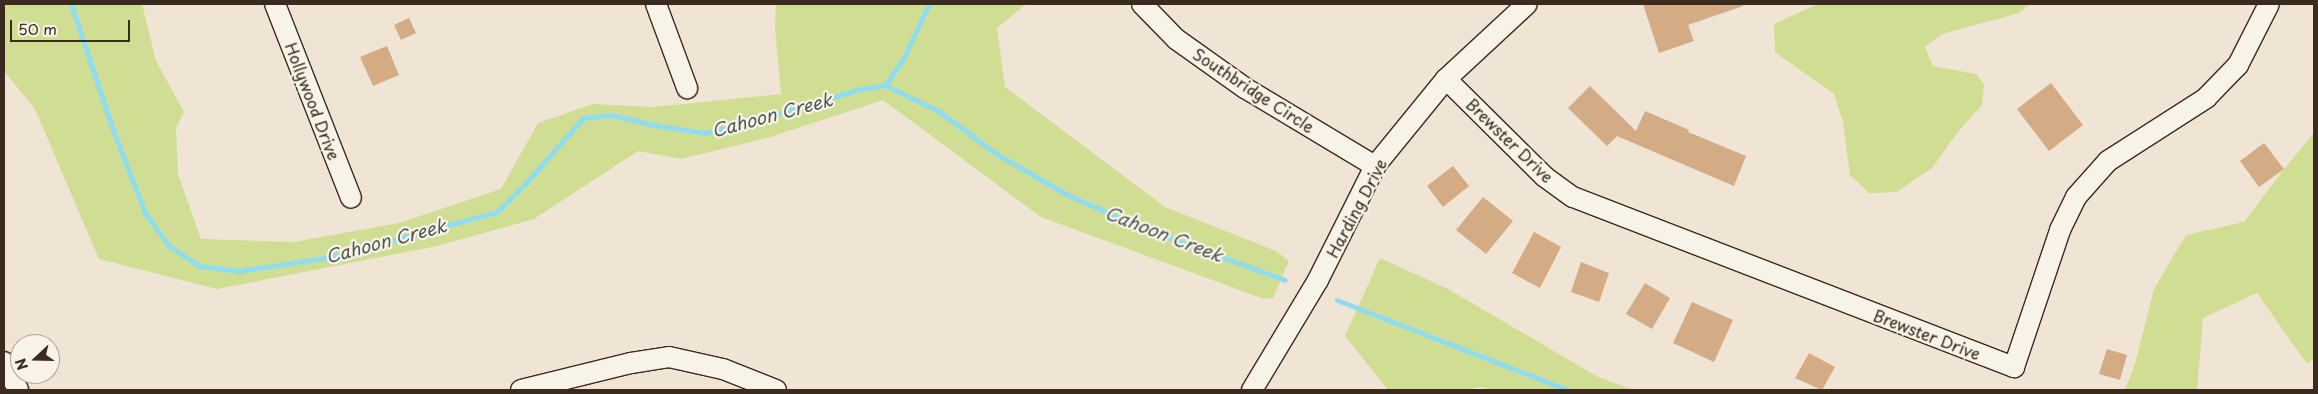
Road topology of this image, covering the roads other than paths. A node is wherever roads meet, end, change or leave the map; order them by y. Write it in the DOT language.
graph roads {
  1 [pos="275,4"];
  2 [pos="656,4"];
  3 [pos="1142,4"];
  4 [pos="1527,4"];
  5 [pos="2269,4"];
  6 [pos="1446,79"];
  7 [pos="687,88"];
  8 [pos="1375,166"];
  9 [pos="351,198"];
  10 [pos="4,362"];
  11 [pos="18,390"];
  12 [pos="521,390"];
  13 [pos="776,390"];
  14 [pos="1252,390"];
  1 -- 9 [label="street, Hollywood Drive"];
  2 -- 7 [label="street"];
  3 -- 8 [label="street, Southbridge Circle"];
  4 -- 6 [label="street, Harding Drive"];
  5 -- 6 [label="street, Brewster Drive"];
  6 -- 8 [label="street, Harding Drive"];
  8 -- 14 [label="street, Harding Drive"];
  10 -- 11 [label="street"];
  12 -- 13 [label="street"];
}
